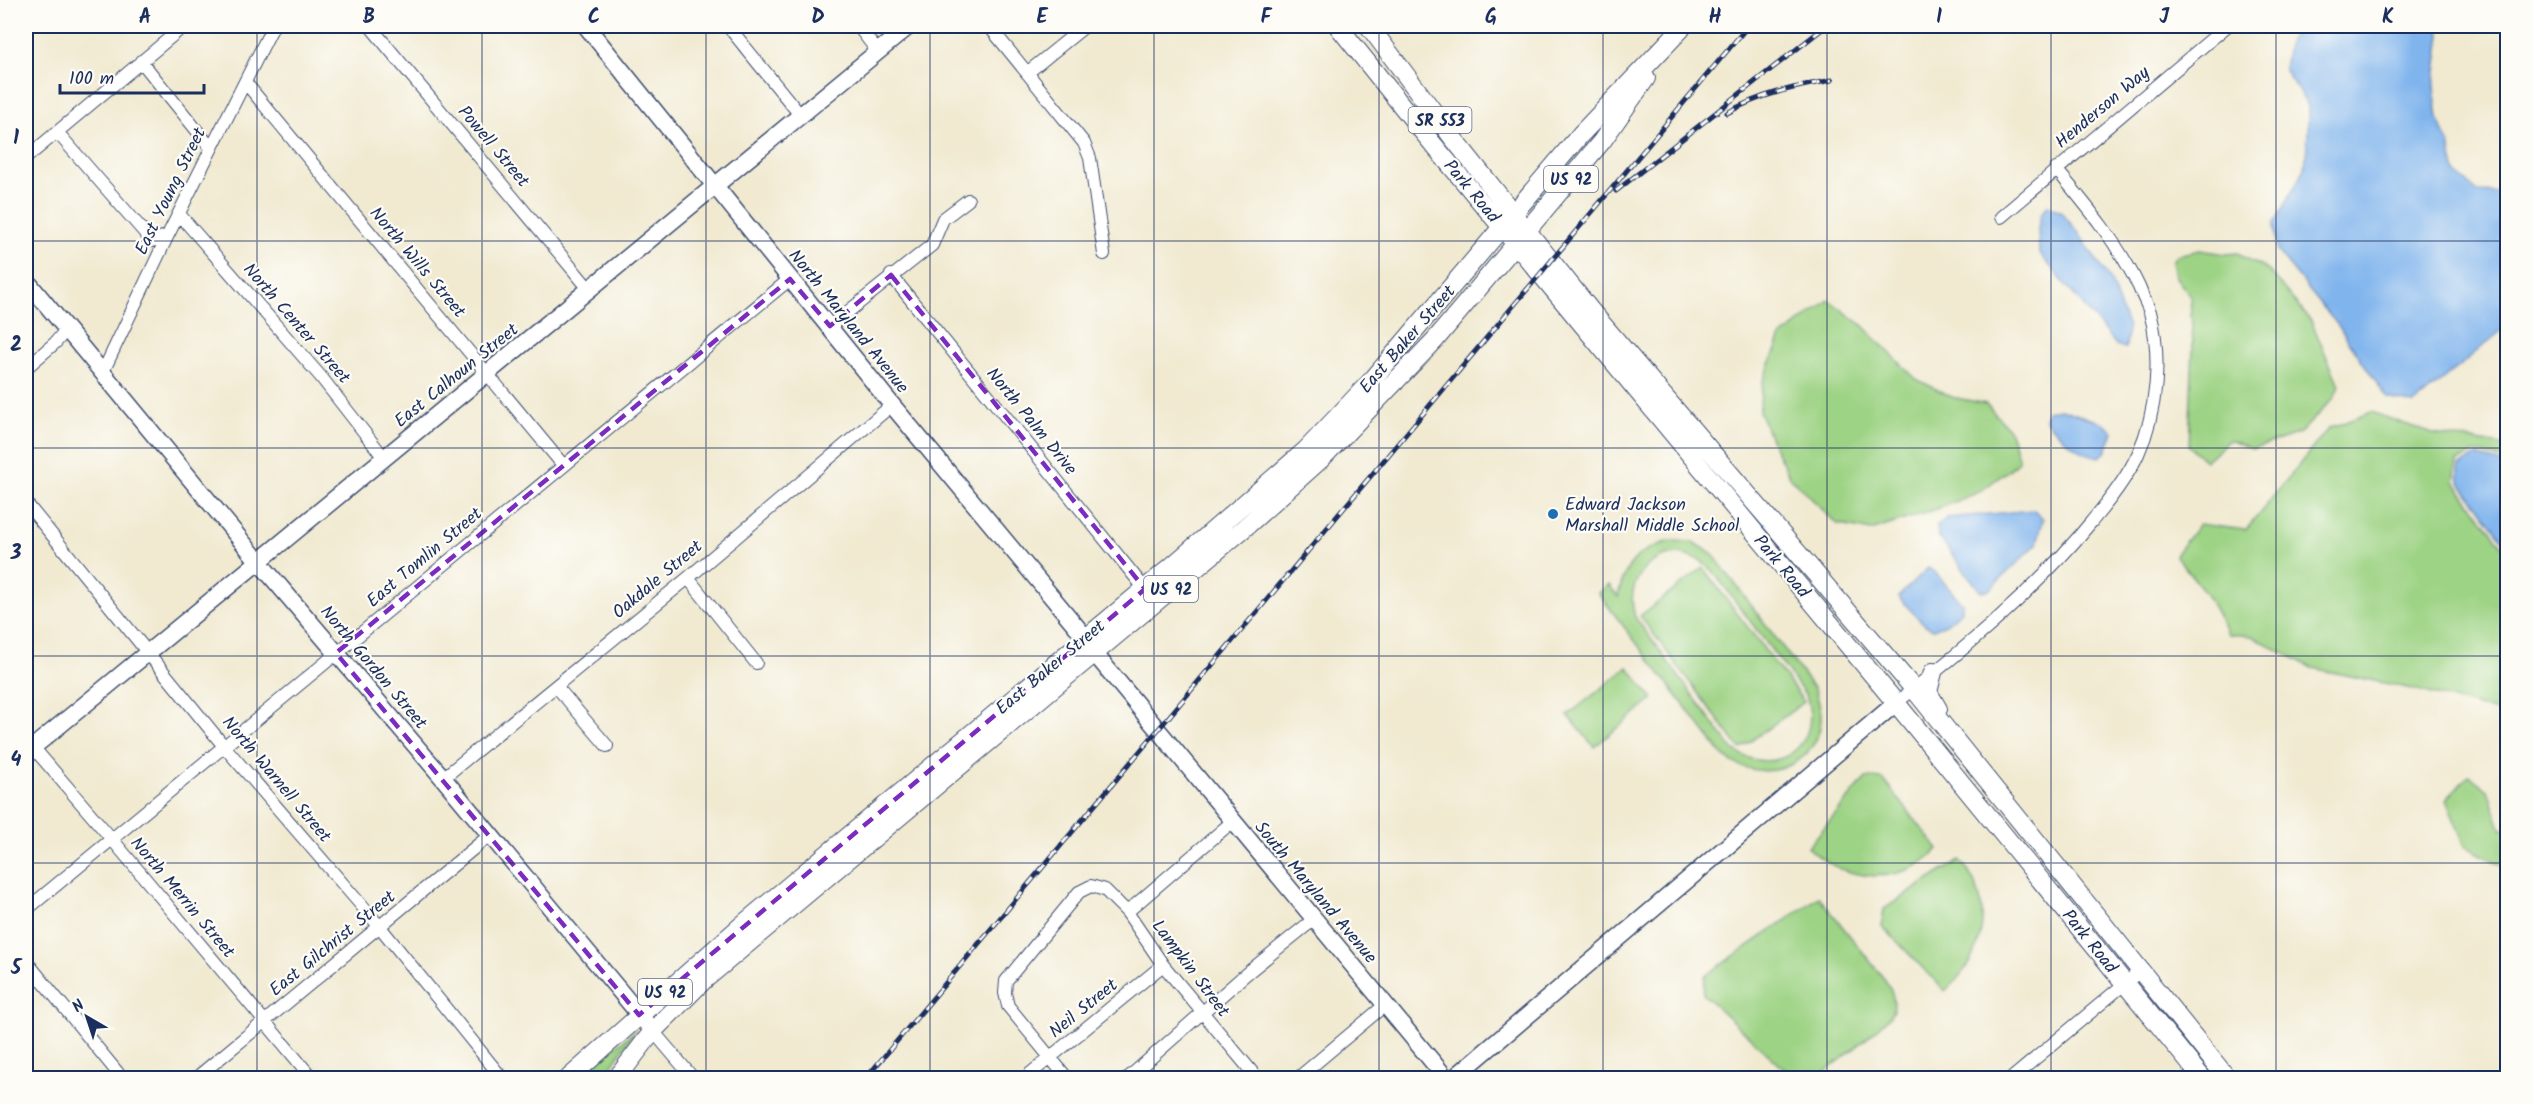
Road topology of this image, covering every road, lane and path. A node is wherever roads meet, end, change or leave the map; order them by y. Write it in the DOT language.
graph roads {
  1 [pos="184,26"];
  2 [pos="273,26"];
  3 [pos="370,26"];
  4 [pos="586,26"];
  5 [pos="728,26"];
  6 [pos="858,26"];
  7 [pos="909,26"];
  8 [pos="989,26"];
  9 [pos="1086,26"];
  10 [pos="1338,26"];
  11 [pos="1369,26"];
  12 [pos="2227,26"];
  13 [pos="1682,27"];
  14 [pos="878,52"];
  15 [pos="141,61"];
  16 [pos="1027,73"];
  17 [pos="245,82"];
  18 [pos="801,116"];
  19 [pos="57,132"];
  20 [pos="212,148"];
  21 [pos="26,158"];
  22 [pos="2056,169"];
  23 [pos="717,186"];
  24 [pos="968,200"];
  25 [pos="179,214"];
  26 [pos="2001,217"];
  27 [pos="1514,230"];
  28 [pos="168,235"];
  29 [pos="1104,254"];
  30 [pos="891,275"];
  31 [pos="790,279"];
  32 [pos="26,280"];
  33 [pos="590,290"];
  34 [pos="830,326"];
  35 [pos="66,330"];
  36 [pos="26,368"];
  37 [pos="102,374"];
  38 [pos="488,374"];
  39 [pos="892,405"];
  40 [pos="385,459"];
  41 [pos="563,465"];
  42 [pos="26,503"];
  43 [pos="259,562"];
  44 [pos="688,578"];
  45 [pos="1798,585"];
  46 [pos="1145,589"];
  47 [pos="1090,646"];
  48 [pos="150,653"];
  49 [pos="336,653"];
  50 [pos="756,663"];
  51 [pos="1934,672"];
  52 [pos="556,686"];
  53 [pos="1914,689"];
  54 [pos="1896,703"];
  55 [pos="1157,730"];
  56 [pos="224,745"];
  57 [pos="28,746"];
  58 [pos="607,746"];
  59 [pos="443,778"];
  60 [pos="2004,800"];
  61 [pos="1233,821"];
  62 [pos="490,835"];
  63 [pos="111,838"];
  64 [pos="26,910"];
  65 [pos="1127,912"];
  66 [pos="1313,920"];
  67 [pos="381,927"];
  68 [pos="747,933"];
  69 [pos="26,961"];
  70 [pos="1163,965"];
  71 [pos="2141,970"];
  72 [pos="2125,983"];
  73 [pos="1385,1005"];
  74 [pos="1202,1014"];
  75 [pos="639,1015"];
  76 [pos="263,1022"];
  77 [pos="653,1031"];
  78 [pos="1050,1058"];
  79 [pos="2194,1076"];
  80 [pos="122,1078"];
  81 [pos="196,1078"];
  82 [pos="312,1078"];
  83 [pos="502,1078"];
  84 [pos="569,1078"];
  85 [pos="616,1078"];
  86 [pos="693,1078"];
  87 [pos="1025,1078"];
  88 [pos="1067,1078"];
  89 [pos="1128,1078"];
  90 [pos="1257,1078"];
  91 [pos="1298,1078"];
  92 [pos="1446,1078"];
  93 [pos="1454,1078"];
  94 [pos="2012,1078"];
  95 [pos="2225,1078"];
  1 -- 15 [label="street"];
  2 -- 17 [label="street, East Young Street"];
  3 -- 33 [label="street, Powell Street"];
  4 -- 23 [label="street, North Maryland Avenue"];
  5 -- 18 [label="street"];
  6 -- 14 [label="street"];
  7 -- 14 [label="street, East Calhoun Street"];
  8 -- 16 [label="street"];
  9 -- 16 [label="street"];
  10 -- 27 [label="main road, Park Road / SR 553"];
  11 -- 27 [label="main road, Park Road / SR 553"];
  12 -- 22 [label="street, Henderson Way"];
  13 -- 27 [label="main road, US 92"];
  14 -- 18 [label="street, East Calhoun Street"];
  15 -- 19 [label="street"];
  15 -- 20 [label="street"];
  16 -- 29 [label="street"];
  17 -- 20 [label="street, East Young Street"];
  17 -- 38 [label="street, North Wills Street"];
  18 -- 23 [label="street, East Calhoun Street"];
  19 -- 21 [label="street"];
  19 -- 28 [label="street"];
  20 -- 25 [label="street, East Young Street"];
  22 -- 26 [label="street, Henderson Way"];
  22 -- 51 [label="street"];
  23 -- 31 [label="street, North Maryland Avenue"];
  23 -- 33 [label="street, East Calhoun Street"];
  24 -- 30 [label="street"];
  25 -- 28 [label="street, East Young Street"];
  25 -- 40 [label="street, North Center Street"];
  27 -- 45 [label="main road, Park Road"];
  27 -- 46 [label="main road, East Baker Street / US 92"];
  27 -- 47 [label="main road, East Baker Street / US 92"];
  27 -- 53 [label="main road, Park Road"];
  28 -- 37 [label="street, East Young Street"];
  30 -- 34 [label="street"];
  30 -- 46 [label="street, North Palm Drive"];
  31 -- 34 [label="street, North Maryland Avenue"];
  31 -- 41 [label="street, East Tomlin Street"];
  32 -- 35 [label="street, North Gordon Street"];
  33 -- 38 [label="street, East Calhoun Street"];
  34 -- 39 [label="street, North Maryland Avenue"];
  35 -- 36 [label="street"];
  35 -- 37 [label="street, North Gordon Street"];
  37 -- 43 [label="street, North Gordon Street"];
  38 -- 40 [label="street, East Calhoun Street"];
  38 -- 41 [label="street, North Wills Street"];
  39 -- 44 [label="street, Oakdale Street"];
  39 -- 47 [label="street, North Maryland Avenue"];
  40 -- 43 [label="street, East Calhoun Street"];
  41 -- 49 [label="street, East Tomlin Street"];
  42 -- 48 [label="street, North Warnell Street"];
  43 -- 48 [label="street, East Calhoun Street"];
  43 -- 49 [label="street, North Gordon Street"];
  44 -- 50 [label="street"];
  44 -- 52 [label="street, Oakdale Street"];
  45 -- 53 [label="main road"];
  45 -- 54 [label="main road, Park Road"];
  46 -- 47 [label="main road, East Baker Street / US 92"];
  47 -- 55 [label="street, North Maryland Avenue"];
  47 -- 68 [label="main road, East Baker Street / US 92"];
  48 -- 56 [label="street, North Warnell Street"];
  48 -- 57 [label="street, East Calhoun Street"];
  49 -- 56 [label="street, East Tomlin Street"];
  49 -- 59 [label="street, North Gordon Street"];
  51 -- 53 [label="street"];
  51 -- 60 [label="main road"];
  52 -- 58 [label="street"];
  52 -- 59 [label="street, Oakdale Street"];
  53 -- 54 [label="street"];
  53 -- 60 [label="main road, Park Road"];
  54 -- 60 [label="main road"];
  54 -- 72 [label="main road, Park Road"];
  54 -- 93 [label="street"];
  55 -- 61 [label="street, South Maryland Avenue"];
  56 -- 63 [label="street, East Tomlin Street"];
  56 -- 67 [label="street, North Warnell Street"];
  57 -- 63 [label="street, North Merrin Street"];
  59 -- 62 [label="street, North Gordon Street"];
  60 -- 71 [label="main road, Park Road"];
  61 -- 65 [label="street"];
  61 -- 66 [label="street, South Maryland Avenue"];
  62 -- 67 [label="street, East Gilchrist Street"];
  62 -- 75 [label="street, North Gordon Street"];
  63 -- 64 [label="street, East Tomlin Street"];
  63 -- 76 [label="street, North Merrin Street"];
  65 -- 70 [label="street, Lampkin Street"];
  65 -- 78 [label="street, Lampkin Street"];
  66 -- 73 [label="street, South Maryland Avenue"];
  66 -- 74 [label="street"];
  67 -- 76 [label="street, East Gilchrist Street"];
  67 -- 83 [label="street, North Warnell Street"];
  68 -- 75 [label="main road, East Baker Street / US 92"];
  68 -- 77 [label="main road, East Baker Street / US 92"];
  69 -- 80 [label="street"];
  70 -- 74 [label="street, Lampkin Street"];
  70 -- 78 [label="street, Neil Street"];
  71 -- 72 [label="street"];
  71 -- 95 [label="main road, Park Road"];
  72 -- 79 [label="main road, Park Road"];
  72 -- 94 [label="street"];
  72 -- 95 [label="main road"];
  73 -- 91 [label="street"];
  73 -- 92 [label="street, South Maryland Avenue"];
  74 -- 89 [label="street"];
  74 -- 90 [label="street, Lampkin Street"];
  75 -- 77 [label="street, North Gordon Street"];
  75 -- 84 [label="main road, East Baker Street / US 92"];
  76 -- 81 [label="street, East Gilchrist Street"];
  76 -- 82 [label="street, North Merrin Street"];
  77 -- 85 [label="main road, US 92"];
  77 -- 86 [label="street, North Gordon Street"];
  78 -- 87 [label="street, Neil Street"];
  78 -- 88 [label="street"];
}
